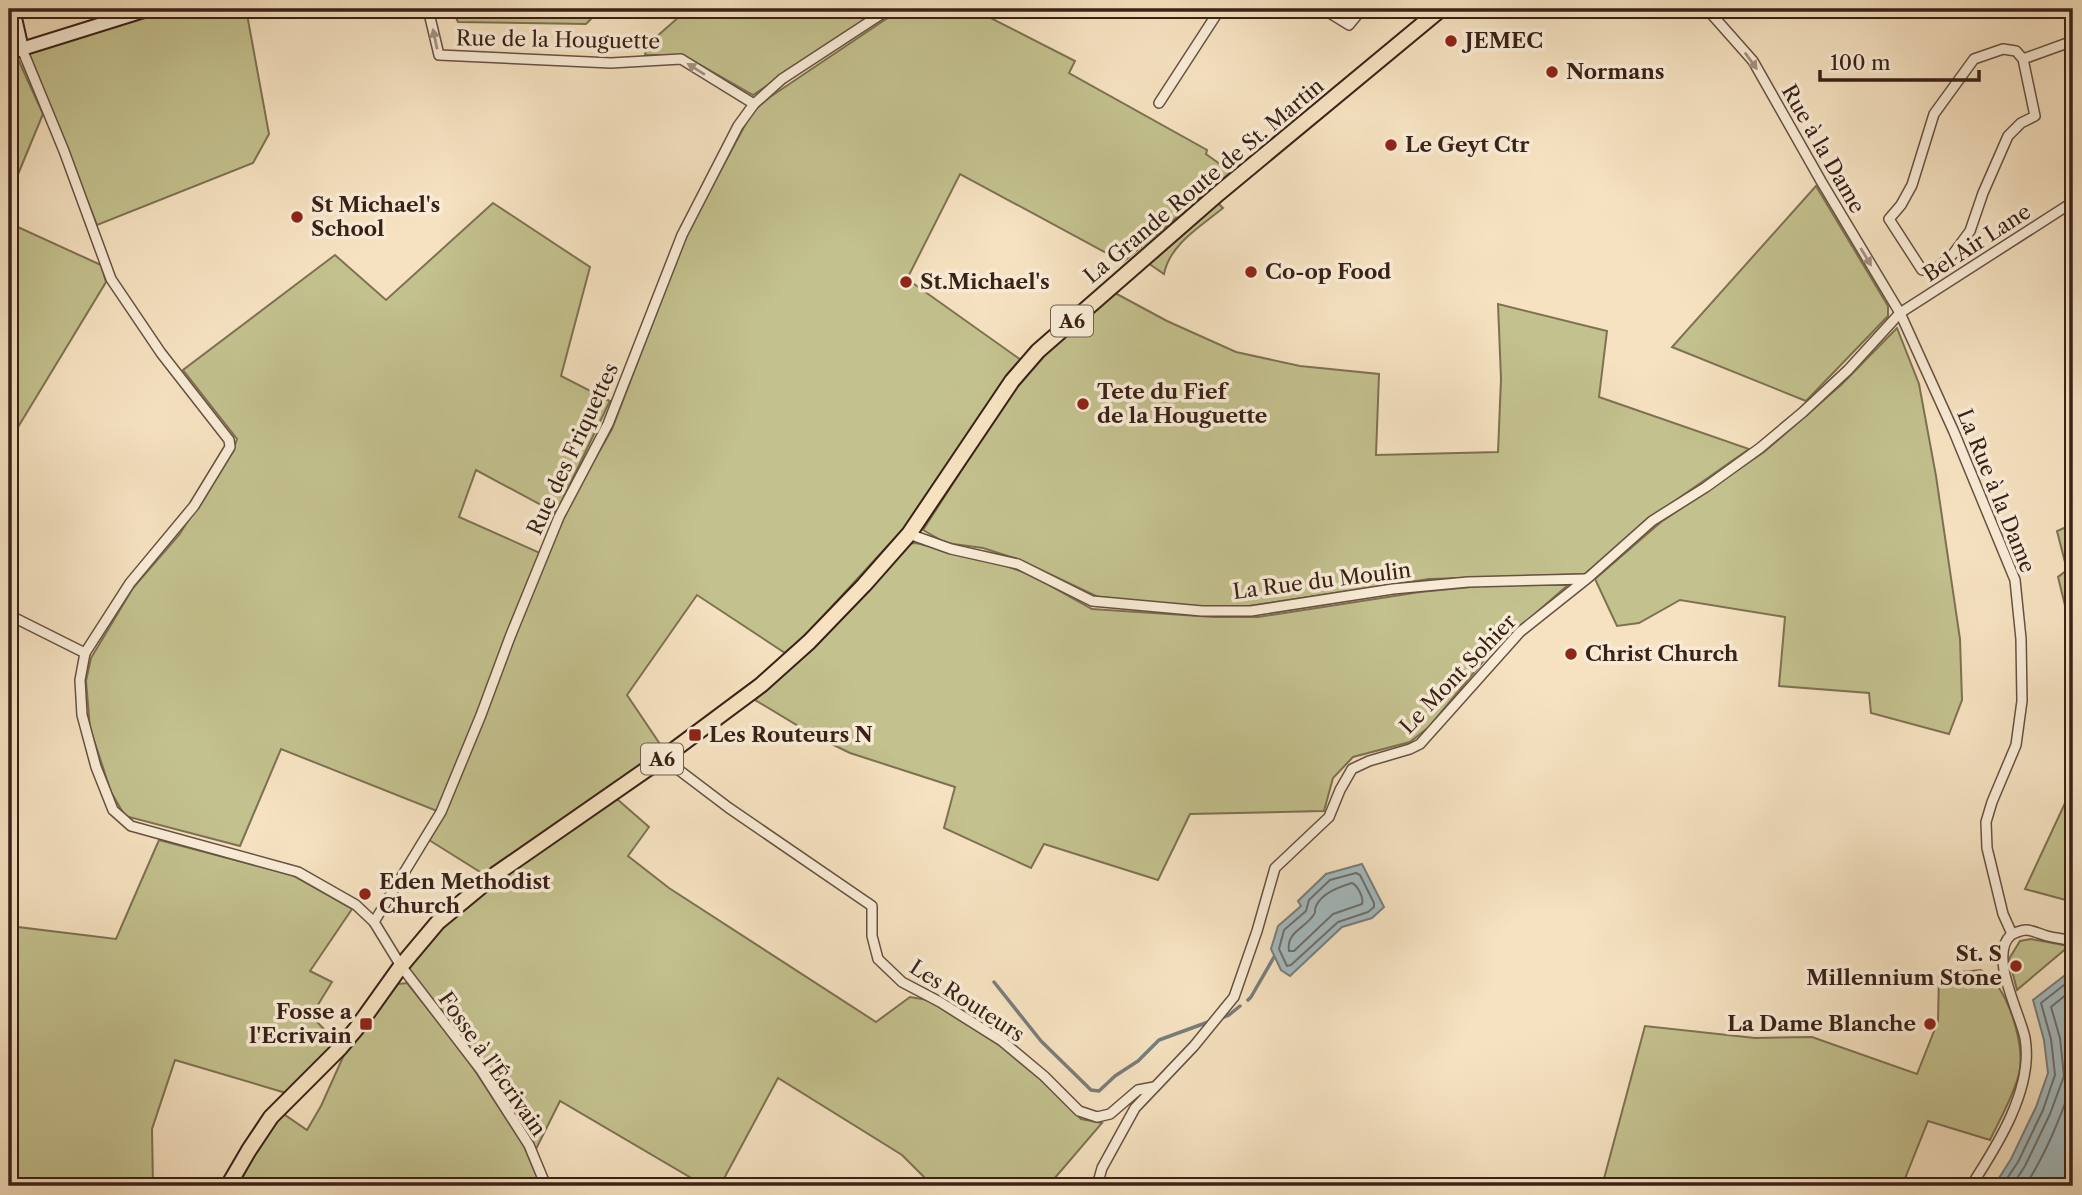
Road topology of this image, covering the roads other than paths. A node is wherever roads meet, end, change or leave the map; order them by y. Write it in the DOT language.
graph roads {
  1 [pos="13,9"];
  2 [pos="150,9"];
  3 [pos="428,9"];
  4 [pos="889,9"];
  5 [pos="1220,9"];
  6 [pos="1323,9"];
  7 [pos="1363,9"];
  8 [pos="1441,9"];
  9 [pos="1707,9"];
  10 [pos="2073,41"];
  11 [pos="22,49"];
  12 [pos="9,53"];
  13 [pos="2023,59"];
  14 [pos="1159,103"];
  15 [pos="754,104"];
  16 [pos="2073,202"];
  17 [pos="1900,313"];
  18 [pos="909,534"];
  19 [pos="1586,579"];
  20 [pos="9,615"];
  21 [pos="85,653"];
  22 [pos="663,758"];
  23 [pos="374,922"];
  24 [pos="2012,934"];
  25 [pos="2073,941"];
  26 [pos="401,966"];
  27 [pos="1154,1087"];
  28 [pos="228,1186"];
  29 [pos="547,1186"];
  30 [pos="1097,1186"];
  31 [pos="1971,1186"];
  1 -- 11 [label="main road"];
  2 -- 11 [label="main road"];
  15 -- 3 [label="street, Rue de la Houguette, one-way"];
  4 -- 15 [label="street, Rue des Friquettes"];
  5 -- 14 [label="street"];
  6 -- 7 [label="street"];
  8 -- 18 [label="main road, La Grande Route de St. Martin / A6"];
  9 -- 17 [label="street, Rue à la Dame, one-way"];
  10 -- 13 [label="street"];
  11 -- 12 [label="main road"];
  11 -- 21 [label="street"];
  13 -- 13 [label="street"];
  15 -- 23 [label="street, Rue des Friquettes"];
  16 -- 17 [label="street, Bel Air Lane"];
  17 -- 19 [label="street, Le Mont Sohier"];
  17 -- 24 [label="street, La Rue à la Dame"];
  18 -- 19 [label="street, La Rue du Moulin"];
  18 -- 22 [label="main road, A6"];
  19 -- 27 [label="street, Le Mont Sohier"];
  20 -- 21 [label="street"];
  21 -- 23 [label="street, Fosse à l'Écrivain"];
  22 -- 26 [label="main road, A6"];
  22 -- 27 [label="street, Les Routeurs"];
  23 -- 26 [label="street, Fosse à l'Écrivain"];
  24 -- 25 [label="street"];
  24 -- 31 [label="street"];
  26 -- 28 [label="main road, A6"];
  26 -- 29 [label="street, Fosse à l'Écrivain"];
  27 -- 30 [label="street, Le Mont Sohier"];
}
